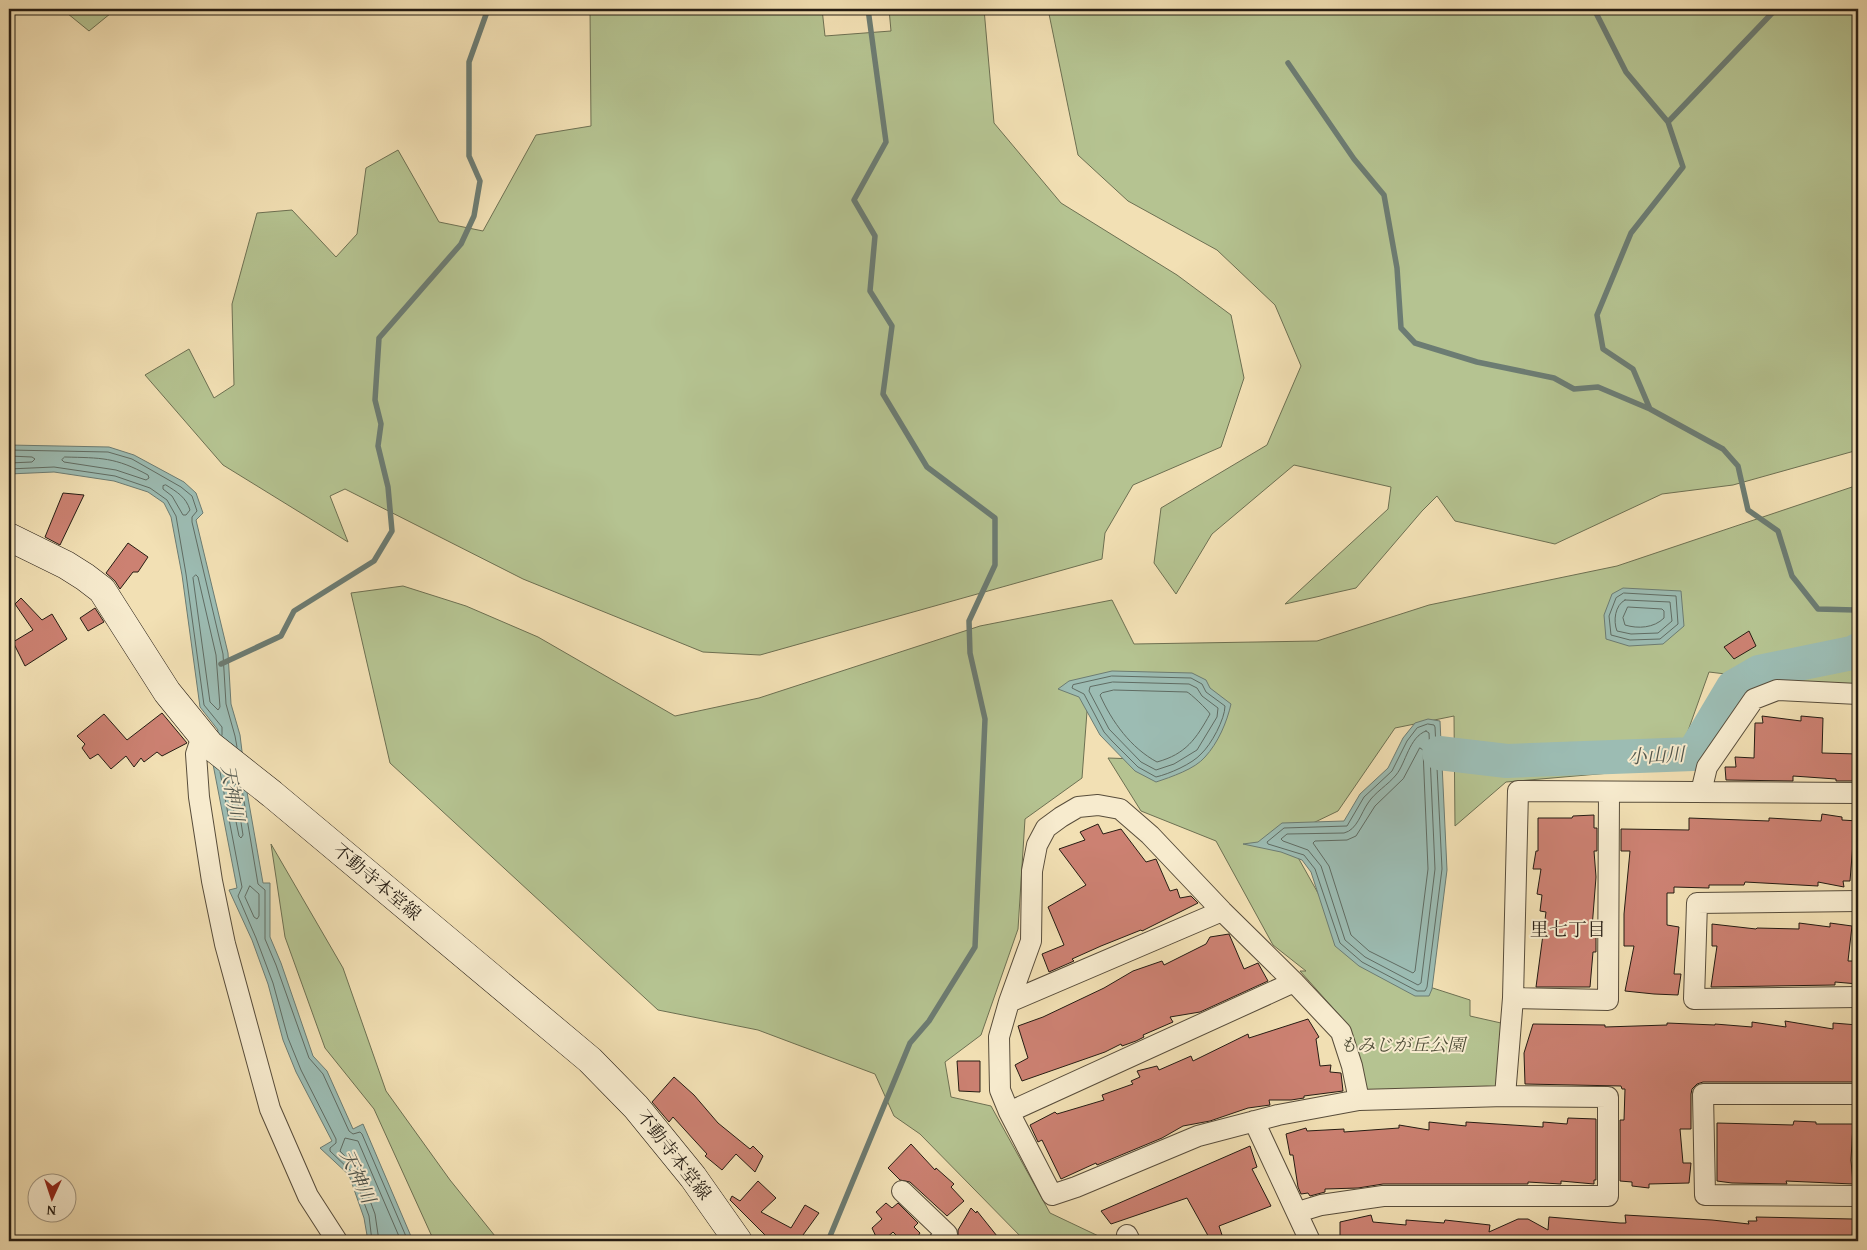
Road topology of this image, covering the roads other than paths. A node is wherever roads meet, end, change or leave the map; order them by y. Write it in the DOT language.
graph roads {
  1 [pos="9,537"];
  2 [pos="1858,694"];
  3 [pos="206,740"];
  4 [pos="1609,792"];
  5 [pos="1701,792"];
  6 [pos="1858,793"];
  7 [pos="1858,901"];
  8 [pos="1222,911"];
  9 [pos="1294,982"];
  10 [pos="1858,997"];
  11 [pos="1512,998"];
  12 [pos="1009,1002"];
  13 [pos="1858,1094"];
  14 [pos="1505,1096"];
  15 [pos="1359,1100"];
  16 [pos="1009,1112"];
  17 [pos="1254,1121"];
  18 [pos="902,1191"];
  19 [pos="1858,1196"];
  20 [pos="1298,1212"];
  21 [pos="337,1241"];
  22 [pos="738,1241"];
  23 [pos="939,1241"];
  24 [pos="1310,1241"];
  1 -- 3 [label="main road, 不動寺本堂線"];
  2 -- 5 [label="street"];
  3 -- 21 [label="street"];
  3 -- 22 [label="main road, 不動寺本堂線"];
  4 -- 5 [label="street"];
  4 -- 11 [label="street"];
  4 -- 11 [label="street"];
  5 -- 6 [label="street"];
  7 -- 10 [label="street"];
  8 -- 9 [label="street"];
  8 -- 12 [label="street"];
  8 -- 12 [label="street"];
  9 -- 15 [label="street"];
  9 -- 16 [label="street"];
  11 -- 14 [label="street"];
  12 -- 16 [label="street"];
  13 -- 19 [label="street"];
  14 -- 15 [label="street"];
  14 -- 20 [label="street"];
  15 -- 17 [label="street"];
  16 -- 17 [label="street"];
  17 -- 20 [label="street"];
  18 -- 23 [label="street"];
  20 -- 24 [label="street"];
}
